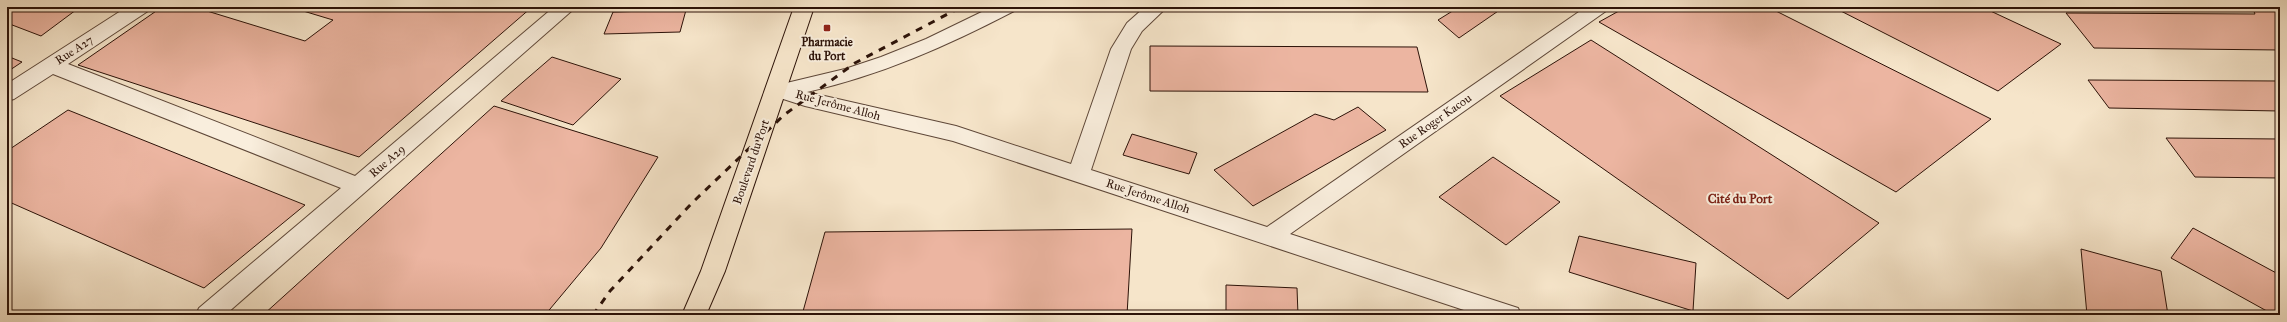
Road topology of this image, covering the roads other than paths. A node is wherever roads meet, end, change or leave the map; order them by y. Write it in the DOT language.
graph roads {
  1 [pos="141,7"];
  2 [pos="566,7"];
  3 [pos="804,7"];
  4 [pos="1008,7"];
  5 [pos="1157,7"];
  6 [pos="1599,7"];
  7 [pos="51,65"];
  8 [pos="780,92"];
  9 [pos="7,94"];
  10 [pos="1079,174"];
  11 [pos="359,186"];
  12 [pos="1271,236"];
  13 [pos="208,315"];
  14 [pos="694,315"];
  15 [pos="1509,315"];
  1 -- 7 [label="street, Rue A27"];
  2 -- 11 [label="street, Rue A29"];
  3 -- 8 [label="main road, Boulevard du Port"];
  4 -- 8 [label="street"];
  5 -- 10 [label="street"];
  6 -- 12 [label="street, Rue Roger Kacou"];
  7 -- 9 [label="street, Rue A27"];
  7 -- 11 [label="street"];
  8 -- 10 [label="street, Rue Jerôme Alloh"];
  8 -- 14 [label="main road, Boulevard du Port"];
  10 -- 12 [label="street, Rue Jerôme Alloh"];
  11 -- 13 [label="street, Rue A29"];
  12 -- 15 [label="street, Rue Jerôme Alloh"];
}
